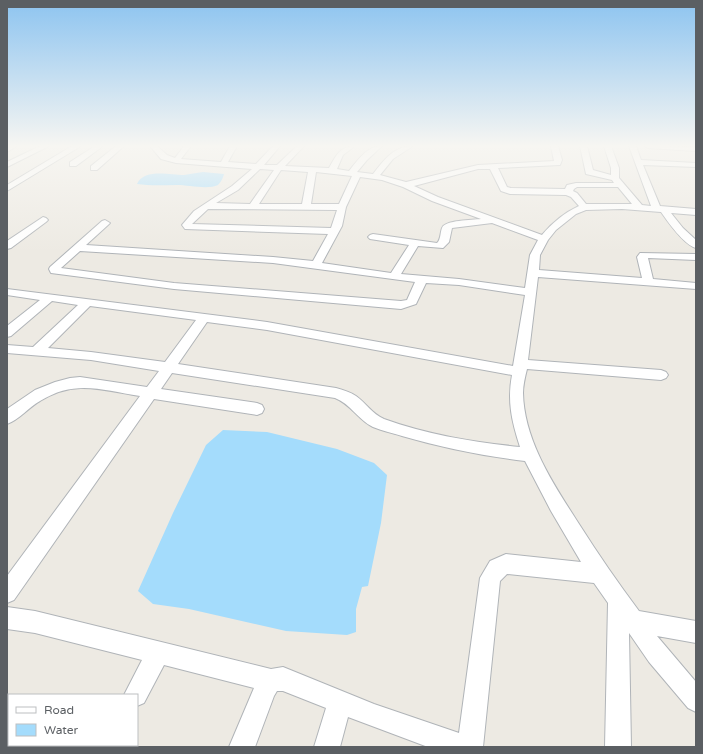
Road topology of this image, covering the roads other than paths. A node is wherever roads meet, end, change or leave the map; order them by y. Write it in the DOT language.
graph roads {
  1 [pos="19,181"];
  2 [pos="242,181"];
  3 [pos="270,181"];
  4 [pos="310,181"];
  5 [pos="351,181"];
  6 [pos="391,181"];
  7 [pos="421,181"];
  8 [pos="500,181"];
  9 [pos="618,181"];
  10 [pos="647,181"];
  11 [pos="406,185"];
  12 [pos="621,185"];
  13 [pos="7,188"];
  14 [pos="568,192"];
  15 [pos="205,206"];
  16 [pos="252,206"];
  17 [pos="306,206"];
  18 [pos="342,207"];
  19 [pos="584,207"];
  20 [pos="639,207"];
  21 [pos="660,209"];
  22 [pos="696,212"];
  23 [pos="43,220"];
  24 [pos="493,221"];
  25 [pos="105,223"];
  26 [pos="334,231"];
  27 [pos="683,232"];
  28 [pos="696,232"];
  29 [pos="373,238"];
  30 [pos="544,239"];
  31 [pos="415,243"];
  32 [pos="696,245"];
  33 [pos="7,246"];
  34 [pos="78,248"];
  35 [pos="696,257"];
  36 [pos="316,265"];
  37 [pos="532,273"];
  38 [pos="394,276"];
  39 [pos="422,279"];
  40 [pos="648,282"];
  41 [pos="696,286"];
  42 [pos="7,292"];
  43 [pos="530,292"];
  44 [pos="50,297"];
  45 [pos="88,302"];
  46 [pos="204,318"];
  47 [pos="7,333"];
  48 [pos="7,349"];
  49 [pos="36,352"];
  50 [pos="168,367"];
  51 [pos="519,368"];
  52 [pos="661,375"];
  53 [pos="150,392"];
  54 [pos="257,409"];
  55 [pos="7,418"];
  56 [pos="530,455"];
  57 [pos="600,574"];
  58 [pos="7,593"];
  59 [pos="618,600"];
  60 [pos="7,618"];
  61 [pos="632,621"];
  62 [pos="696,632"];
  63 [pos="158,653"];
  64 [pos="271,681"];
  65 [pos="137,694"];
  66 [pos="696,700"];
  67 [pos="340,703"];
  68 [pos="242,747"];
  69 [pos="327,747"];
  70 [pos="463,747"];
  71 [pos="470,747"];
  72 [pos="618,747"];
  1 -- 13 [label="street"];
  2 -- 15 [label="street"];
  3 -- 16 [label="street"];
  4 -- 17 [label="street"];
  5 -- 18 [label="street"];
  6 -- 11 [label="street"];
  7 -- 11 [label="street"];
  8 -- 14 [label="street"];
  9 -- 12 [label="street"];
  10 -- 21 [label="street"];
  11 -- 24 [label="street"];
  12 -- 14 [label="street"];
  12 -- 20 [label="street"];
  14 -- 19 [label="street"];
  15 -- 16 [label="street"];
  15 -- 26 [label="street"];
  16 -- 17 [label="street"];
  17 -- 18 [label="street"];
  18 -- 26 [label="street"];
  19 -- 20 [label="street"];
  19 -- 30 [label="street"];
  20 -- 21 [label="street"];
  21 -- 22 [label="street"];
  21 -- 27 [label="street"];
  23 -- 33 [label="street"];
  24 -- 30 [label="street"];
  24 -- 31 [label="street"];
  25 -- 34 [label="street"];
  26 -- 36 [label="street"];
  27 -- 28 [label="street"];
  27 -- 32 [label="street"];
  29 -- 31 [label="street"];
  30 -- 37 [label="street"];
  31 -- 38 [label="street"];
  34 -- 36 [label="street"];
  34 -- 39 [label="street"];
  35 -- 40 [label="street"];
  36 -- 38 [label="street"];
  37 -- 40 [label="street"];
  37 -- 43 [label="street"];
  38 -- 39 [label="street"];
  39 -- 43 [label="street"];
  40 -- 41 [label="street"];
  42 -- 44 [label="street"];
  43 -- 51 [label="street"];
  44 -- 45 [label="street"];
  44 -- 47 [label="street"];
  45 -- 46 [label="street"];
  45 -- 49 [label="street"];
  46 -- 50 [label="street"];
  46 -- 51 [label="street"];
  48 -- 49 [label="street"];
  49 -- 50 [label="street"];
  50 -- 53 [label="street"];
  50 -- 56 [label="street"];
  51 -- 52 [label="street"];
  51 -- 56 [label="street"];
  53 -- 54 [label="street"];
  53 -- 55 [label="street"];
  53 -- 58 [label="street"];
  56 -- 57 [label="street"];
  57 -- 59 [label="street"];
  57 -- 71 [label="street"];
  59 -- 61 [label="street"];
  59 -- 72 [label="street"];
  60 -- 63 [label="street"];
  61 -- 62 [label="street"];
  61 -- 66 [label="street"];
  63 -- 64 [label="street"];
  63 -- 65 [label="street"];
  64 -- 67 [label="street"];
  64 -- 68 [label="street"];
  67 -- 69 [label="street"];
  67 -- 70 [label="street"];
}
